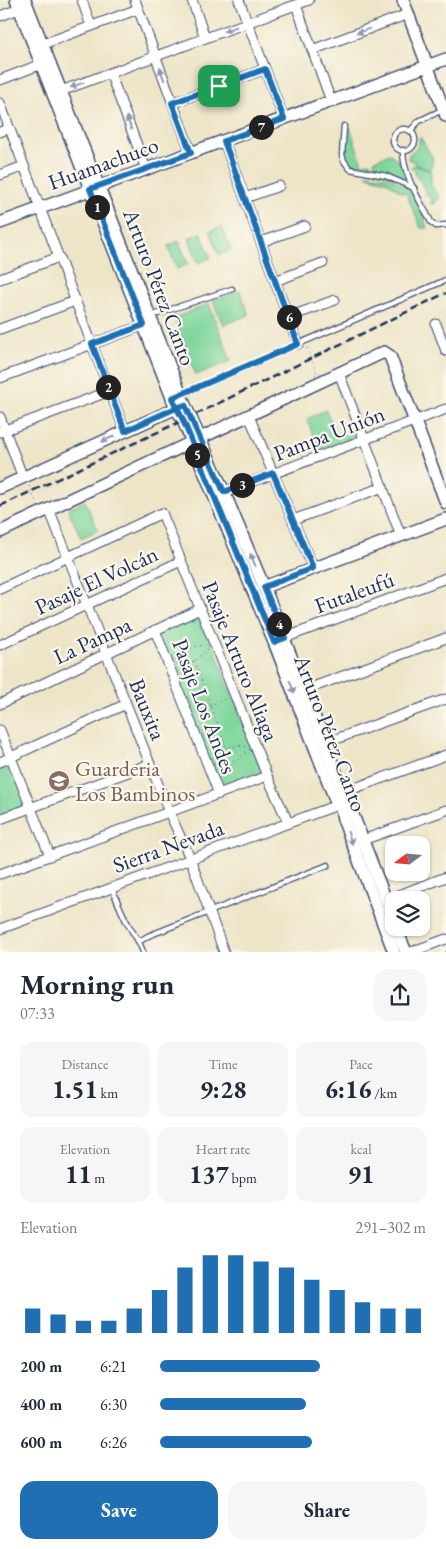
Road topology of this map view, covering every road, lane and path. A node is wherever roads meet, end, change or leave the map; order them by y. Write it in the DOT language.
graph roads {
  1 [pos="82,0"];
  2 [pos="192,0"];
  3 [pos="240,0"];
  4 [pos="308,0"];
  5 [pos="403,0"];
  6 [pos="20,3"];
  7 [pos="136,4"];
  8 [pos="296,5"];
  9 [pos="408,14"];
  10 [pos="0,16"];
  11 [pos="248,22"];
  12 [pos="91,26"];
  13 [pos="205,38"];
  14 [pos="43,44"];
  15 [pos="312,50"];
  16 [pos="156,56"];
  17 [pos="446,59"];
  18 [pos="45,63"];
  19 [pos="428,66"];
  20 [pos="265,69"];
  21 [pos="110,73"];
  22 [pos="0,80"];
  23 [pos="61,91"];
  24 [pos="331,101"];
  25 [pos="0,103"];
  26 [pos="172,103"];
  27 [pos="445,112"];
  28 [pos="284,119"];
  29 [pos="344,126"];
  30 [pos="10,128"];
  31 [pos="410,131"];
  32 [pos="0,132"];
  33 [pos="224,141"];
  34 [pos="403,150"];
  35 [pos="191,153"];
  36 [pos="24,166"];
  37 [pos="146,169"];
  38 [pos="0,175"];
  39 [pos="279,186"];
  40 [pos="95,188"];
  41 [pos="414,188"];
  42 [pos="245,198"];
  43 [pos="40,208"];
  44 [pos="0,222"];
  45 [pos="446,225"];
  46 [pos="305,226"];
  47 [pos="261,242"];
  48 [pos="59,257"];
  49 [pos="324,263"];
  50 [pos="0,279"];
  51 [pos="275,280"];
  52 [pos="446,280"];
  53 [pos="232,289"];
  54 [pos="336,300"];
  55 [pos="75,301"];
  56 [pos="289,317"];
  57 [pos="147,321"];
  58 [pos="436,324"];
  59 [pos="0,329"];
  60 [pos="92,344"];
  61 [pos="301,346"];
  62 [pos="446,351"];
  63 [pos="320,373"];
  64 [pos="339,373"];
  65 [pos="0,378"];
  66 [pos="110,391"];
  67 [pos="178,401"];
  68 [pos="446,409"];
  69 [pos="249,416"];
  70 [pos="0,417"];
  71 [pos="414,421"];
  72 [pos="2,431"];
  73 [pos="125,431"];
  74 [pos="364,439"];
  75 [pos="196,440"];
  76 [pos="273,473"];
  77 [pos="23,478"];
  78 [pos="383,487"];
  79 [pos="0,488"];
  80 [pos="224,492"];
  81 [pos="36,504"];
  82 [pos="446,504"];
  83 [pos="49,509"];
  84 [pos="446,519"];
  85 [pos="293,520"];
  86 [pos="0,532"];
  87 [pos="402,536"];
  88 [pos="68,558"];
  89 [pos="181,561"];
  90 [pos="313,568"];
  91 [pos="446,578"];
  92 [pos="264,587"];
  93 [pos="0,589"];
  94 [pos="87,605"];
  95 [pos="200,609"];
  96 [pos="155,630"];
  97 [pos="446,638"];
  98 [pos="280,640"];
  99 [pos="0,645"];
  100 [pos="106,654"];
  101 [pos="194,661"];
  102 [pos="305,690"];
  103 [pos="232,696"];
  104 [pos="446,699"];
  105 [pos="0,704"];
  106 [pos="126,704"];
  107 [pos="211,705"];
  108 [pos="191,714"];
  109 [pos="0,730"];
  110 [pos="326,743"];
  111 [pos="226,747"];
  112 [pos="446,754"];
  113 [pos="11,757"];
  114 [pos="0,762"];
  115 [pos="150,764"];
  116 [pos="267,776"];
  117 [pos="219,794"];
  118 [pos="345,799"];
  119 [pos="31,808"];
  120 [pos="446,810"];
  121 [pos="169,812"];
  122 [pos="0,819"];
  123 [pos="288,822"];
  124 [pos="363,840"];
  125 [pos="50,856"];
  126 [pos="190,858"];
  127 [pos="328,865"];
  128 [pos="0,874"];
  129 [pos="446,877"];
  130 [pos="112,887"];
  131 [pos="409,891"];
  132 [pos="385,897"];
  133 [pos="209,912"];
  134 [pos="0,929"];
  135 [pos="399,936"];
  136 [pos="446,939"];
  137 [pos="140,941"];
  138 [pos="143,952"];
  139 [pos="224,952"];
  140 [pos="394,952"];
  141 [pos="406,952"];
  142 [pos="412,952"];
  1 -- 12 [label="street"];
  2 -- 13 [label="street"];
  3 -- 11 [label="street"];
  4 -- 8 [label="street"];
  5 -- 9 [label="main road"];
  6 -- 10 [label="street"];
  6 -- 14 [label="main road, Arturo Pérez Canto"];
  6 -- 18 [label="main road, Arturo Pérez Canto"];
  7 -- 12 [label="street"];
  7 -- 16 [label="street"];
  8 -- 11 [label="street"];
  8 -- 15 [label="street"];
  9 -- 15 [label="street, one-way"];
  9 -- 19 [label="main road"];
  11 -- 13 [label="street, one-way"];
  11 -- 20 [label="street"];
  12 -- 14 [label="street"];
  13 -- 16 [label="street"];
  14 -- 18 [label="main road, Arturo Pérez Canto"];
  15 -- 24 [label="street"];
  16 -- 21 [label="street"];
  26 -- 16 [label="street, one-way"];
  17 -- 19 [label="main road, Huamachuco"];
  18 -- 22 [label="street"];
  18 -- 23 [label="main road, Arturo Pérez Canto"];
  18 -- 40 [label="main road, Arturo Pérez Canto"];
  19 -- 24 [label="main road, Huamachuco"];
  19 -- 27 [label="main road"];
  20 -- 26 [label="street"];
  20 -- 28 [label="street"];
  21 -- 23 [label="street, one-way"];
  37 -- 21 [label="street, one-way"];
  23 -- 40 [label="main road, Arturo Pérez Canto"];
  24 -- 28 [label="main road, Huamachuco"];
  25 -- 30 [label="street"];
  26 -- 35 [label="street"];
  27 -- 31 [label="lane"];
  28 -- 33 [label="main road, Huamachuco"];
  29 -- 41 [label="lane"];
  30 -- 32 [label="street"];
  30 -- 36 [label="street"];
  31 -- 34 [label="lane"];
  31 -- 34 [label="lane"];
  33 -- 35 [label="main road, Huamachuco"];
  33 -- 42 [label="street"];
  34 -- 41 [label="lane"];
  35 -- 37 [label="main road, Huamachuco"];
  36 -- 38 [label="street, Huamachuco"];
  36 -- 43 [label="street"];
  37 -- 40 [label="main road, Huamachuco"];
  39 -- 42 [label="street"];
  40 -- 43 [label="main road, Huamachuco"];
  40 -- 57 [label="main road, Arturo Pérez Canto"];
  41 -- 45 [label="lane"];
  42 -- 47 [label="street"];
  43 -- 44 [label="main road, Huamachuco"];
  43 -- 48 [label="street"];
  46 -- 47 [label="street"];
  47 -- 51 [label="street"];
  48 -- 50 [label="street"];
  48 -- 55 [label="street"];
  49 -- 51 [label="street"];
  51 -- 56 [label="street"];
  52 -- 61 [label="lane"];
  53 -- 57 [label="lane"];
  54 -- 56 [label="street"];
  55 -- 59 [label="street"];
  55 -- 60 [label="street"];
  56 -- 61 [label="street"];
  57 -- 60 [label="street"];
  57 -- 67 [label="main road, Arturo Pérez Canto"];
  58 -- 62 [label="street"];
  60 -- 65 [label="street"];
  60 -- 66 [label="street"];
  61 -- 63 [label="path, bridge"];
  61 -- 67 [label="lane"];
  64 -- 69 [label="main road"];
  64 -- 71 [label="main road"];
  64 -- 74 [label="street"];
  66 -- 72 [label="street"];
  66 -- 73 [label="street"];
  67 -- 73 [label="main road"];
  67 -- 75 [label="main road, Arturo Pérez Canto"];
  68 -- 71 [label="street, Pampa Unión"];
  69 -- 75 [label="main road"];
  69 -- 76 [label="street"];
  70 -- 72 [label="street"];
  71 -- 74 [label="street, Pampa Unión"];
  71 -- 82 [label="main road"];
  72 -- 77 [label="street"];
  73 -- 77 [label="main road, one-way"];
  74 -- 76 [label="street, Pampa Unión"];
  74 -- 78 [label="street"];
  75 -- 80 [label="main road, Arturo Pérez Canto"];
  75 -- 83 [label="main road"];
  75 -- 98 [label="main road, Arturo Pérez Canto"];
  76 -- 80 [label="street, Pampa Unión"];
  76 -- 85 [label="street"];
  77 -- 79 [label="main road"];
  77 -- 81 [label="path"];
  78 -- 85 [label="street"];
  78 -- 87 [label="street"];
  92 -- 80 [label="main road, Arturo Pérez Canto, one-way"];
  83 -- 86 [label="main road"];
  83 -- 88 [label="street, Bauxita"];
  84 -- 87 [label="main road"];
  85 -- 90 [label="street"];
  87 -- 90 [label="main road"];
  88 -- 89 [label="street, Pasaje Arturo Aliaga"];
  88 -- 93 [label="street"];
  88 -- 94 [label="street, Bauxita"];
  89 -- 94 [label="street, Pasaje El Volcán"];
  89 -- 95 [label="street, Pasaje Arturo Aliaga"];
  90 -- 92 [label="main road"];
  91 -- 98 [label="street, Futaleufú"];
  92 -- 98 [label="main road, Arturo Pérez Canto"];
  94 -- 99 [label="street, Pasaje El Volcán"];
  94 -- 100 [label="street, Bauxita"];
  95 -- 96 [label="street, La Pampa"];
  95 -- 116 [label="street, Pasaje Arturo Aliaga"];
  96 -- 100 [label="street, La Pampa"];
  96 -- 117 [label="street, Pasaje Los Andes"];
  97 -- 102 [label="street"];
  98 -- 102 [label="main road, Arturo Pérez Canto"];
  98 -- 118 [label="main road, Arturo Pérez Canto, one-way"];
  100 -- 105 [label="street, La Pampa"];
  100 -- 106 [label="street, Bauxita"];
  101 -- 101 [label="path"];
  101 -- 107 [label="path"];
  102 -- 110 [label="main road, Arturo Pérez Canto"];
  103 -- 107 [label="path"];
  104 -- 110 [label="street"];
  106 -- 113 [label="street"];
  106 -- 115 [label="street, Bauxita"];
  107 -- 108 [label="path"];
  107 -- 111 [label="path"];
  109 -- 113 [label="street"];
  110 -- 118 [label="main road, Arturo Pérez Canto"];
  111 -- 111 [label="path"];
  112 -- 118 [label="street, Sierra Nevada"];
  113 -- 114 [label="street"];
  113 -- 119 [label="street"];
  115 -- 119 [label="street"];
  115 -- 121 [label="street, Bauxita"];
  116 -- 117 [label="street"];
  116 -- 123 [label="street, Pasaje Arturo Aliaga"];
  117 -- 121 [label="street"];
  118 -- 123 [label="street, Sierra Nevada"];
  118 -- 124 [label="main road, Arturo Pérez Canto"];
  118 -- 140 [label="main road, Arturo Pérez Canto, one-way"];
  119 -- 122 [label="street"];
  119 -- 125 [label="street"];
  120 -- 124 [label="street"];
  121 -- 125 [label="street"];
  121 -- 126 [label="street, Bauxita"];
  123 -- 126 [label="street, Sierra Nevada"];
  124 -- 132 [label="main road, Arturo Pérez Canto"];
  125 -- 128 [label="street"];
  126 -- 130 [label="street, Sierra Nevada"];
  126 -- 133 [label="street, Bauxita"];
  127 -- 133 [label="lane"];
  129 -- 131 [label="street"];
  130 -- 134 [label="street, Sierra Nevada"];
  130 -- 137 [label="lane"];
  133 -- 137 [label="lane"];
  133 -- 139 [label="street, Bauxita"];
  135 -- 141 [label="main road"];
  136 -- 142 [label="street"];
  137 -- 138 [label="lane"];
}
